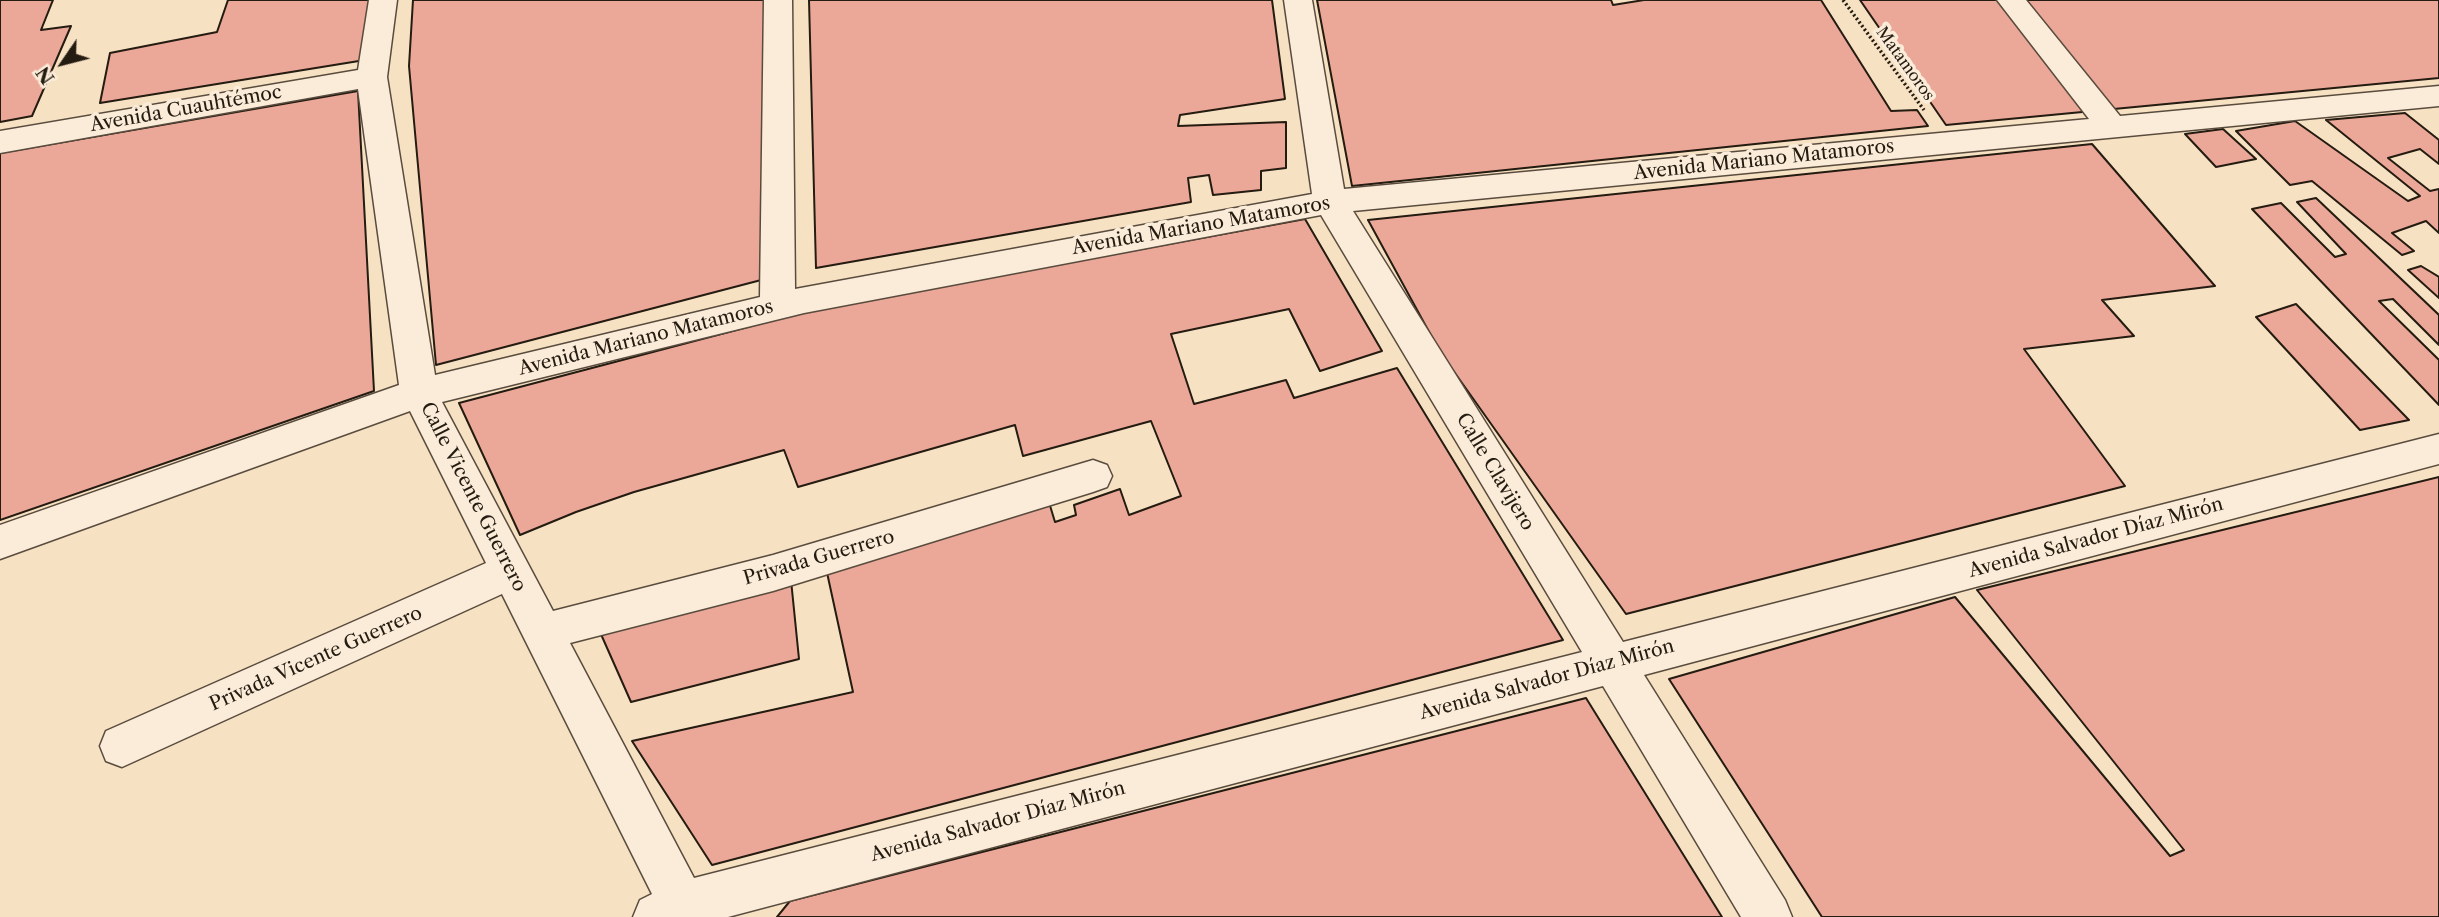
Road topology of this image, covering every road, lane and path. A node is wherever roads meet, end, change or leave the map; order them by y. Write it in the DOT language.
graph roads {
  1 [pos="383,0"];
  2 [pos="778,0"];
  3 [pos="797,0"];
  4 [pos="1298,0"];
  5 [pos="1843,0"];
  6 [pos="2011,0"];
  7 [pos="372,77"];
  8 [pos="2439,96"];
  9 [pos="2112,127"];
  10 [pos="0,142"];
  11 [pos="1947,142"];
  12 [pos="1329,202"];
  13 [pos="791,303"];
  14 [pos="419,393"];
  15 [pos="2439,449"];
  16 [pos="1093,476"];
  17 [pos="0,542"];
  18 [pos="511,571"];
  19 [pos="542,632"];
  20 [pos="1612,663"];
  21 [pos="122,746"];
  22 [pos="677,913"];
  23 [pos="1768,917"];
  1 -- 7 [label="street, Calle Vicente Guerrero"];
  2 -- 13 [label="street"];
  3 -- 13 [label="street"];
  4 -- 12 [label="street, Calle Clavijero"];
  5 -- 11 [label="path, Matamoros"];
  6 -- 9 [label="street"];
  7 -- 10 [label="street, Avenida Cuauhtémoc"];
  7 -- 14 [label="street, Calle Vicente Guerrero"];
  8 -- 9 [label="street, Avenida Mariano Matamoros"];
  9 -- 11 [label="street, Avenida Mariano Matamoros"];
  11 -- 12 [label="street, Avenida Mariano Matamoros"];
  12 -- 13 [label="street, Avenida Mariano Matamoros"];
  12 -- 20 [label="street, Calle Clavijero"];
  13 -- 14 [label="street, Avenida Mariano Matamoros"];
  14 -- 17 [label="street, Avenida Mariano Matamoros"];
  14 -- 18 [label="street, Calle Vicente Guerrero"];
  15 -- 20 [label="street, Avenida Salvador Díaz Mirón"];
  16 -- 19 [label="street, Privada Guerrero"];
  18 -- 19 [label="street, Calle Vicente Guerrero"];
  18 -- 21 [label="street, Privada Vicente Guerrero"];
  19 -- 22 [label="street, Calle Vicente Guerrero"];
  20 -- 22 [label="street, Avenida Salvador Díaz Mirón"];
  20 -- 23 [label="street, Calle Clavijero"];
}
